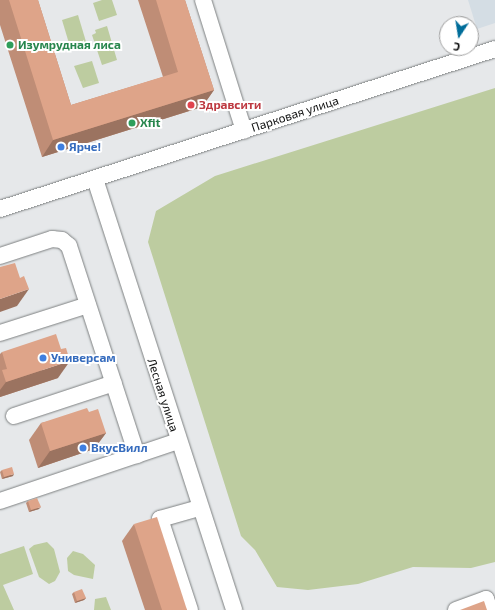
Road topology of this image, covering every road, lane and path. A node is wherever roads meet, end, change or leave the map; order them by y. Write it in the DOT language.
graph roads {
  1 [pos="203,0"];
  2 [pos="495,49"];
  3 [pos="244,131"];
  4 [pos="95,179"];
  5 [pos="1,205"];
  6 [pos="0,256"];
  7 [pos="88,305"];
  8 [pos="0,333"];
  9 [pos="114,383"];
  10 [pos="14,416"];
  11 [pos="178,441"];
  12 [pos="137,454"];
  13 [pos="0,501"];
  14 [pos="199,508"];
  15 [pos="190,610"];
  16 [pos="234,610"];
  17 [pos="456,610"];
  18 [pos="490,610"];
  1 -- 3 [label="street"];
  2 -- 3 [label="street, Парковая улица"];
  3 -- 4 [label="street, Парковая улица"];
  4 -- 5 [label="street, Парковая улица"];
  4 -- 11 [label="street, Лесная улица"];
  6 -- 7 [label="street"];
  7 -- 8 [label="street"];
  7 -- 9 [label="street"];
  9 -- 10 [label="street"];
  9 -- 12 [label="street"];
  11 -- 12 [label="street"];
  11 -- 14 [label="street, Лесная улица"];
  12 -- 13 [label="street"];
  14 -- 15 [label="street"];
  14 -- 16 [label="street, Лесная улица"];
  17 -- 18 [label="street"];
}
